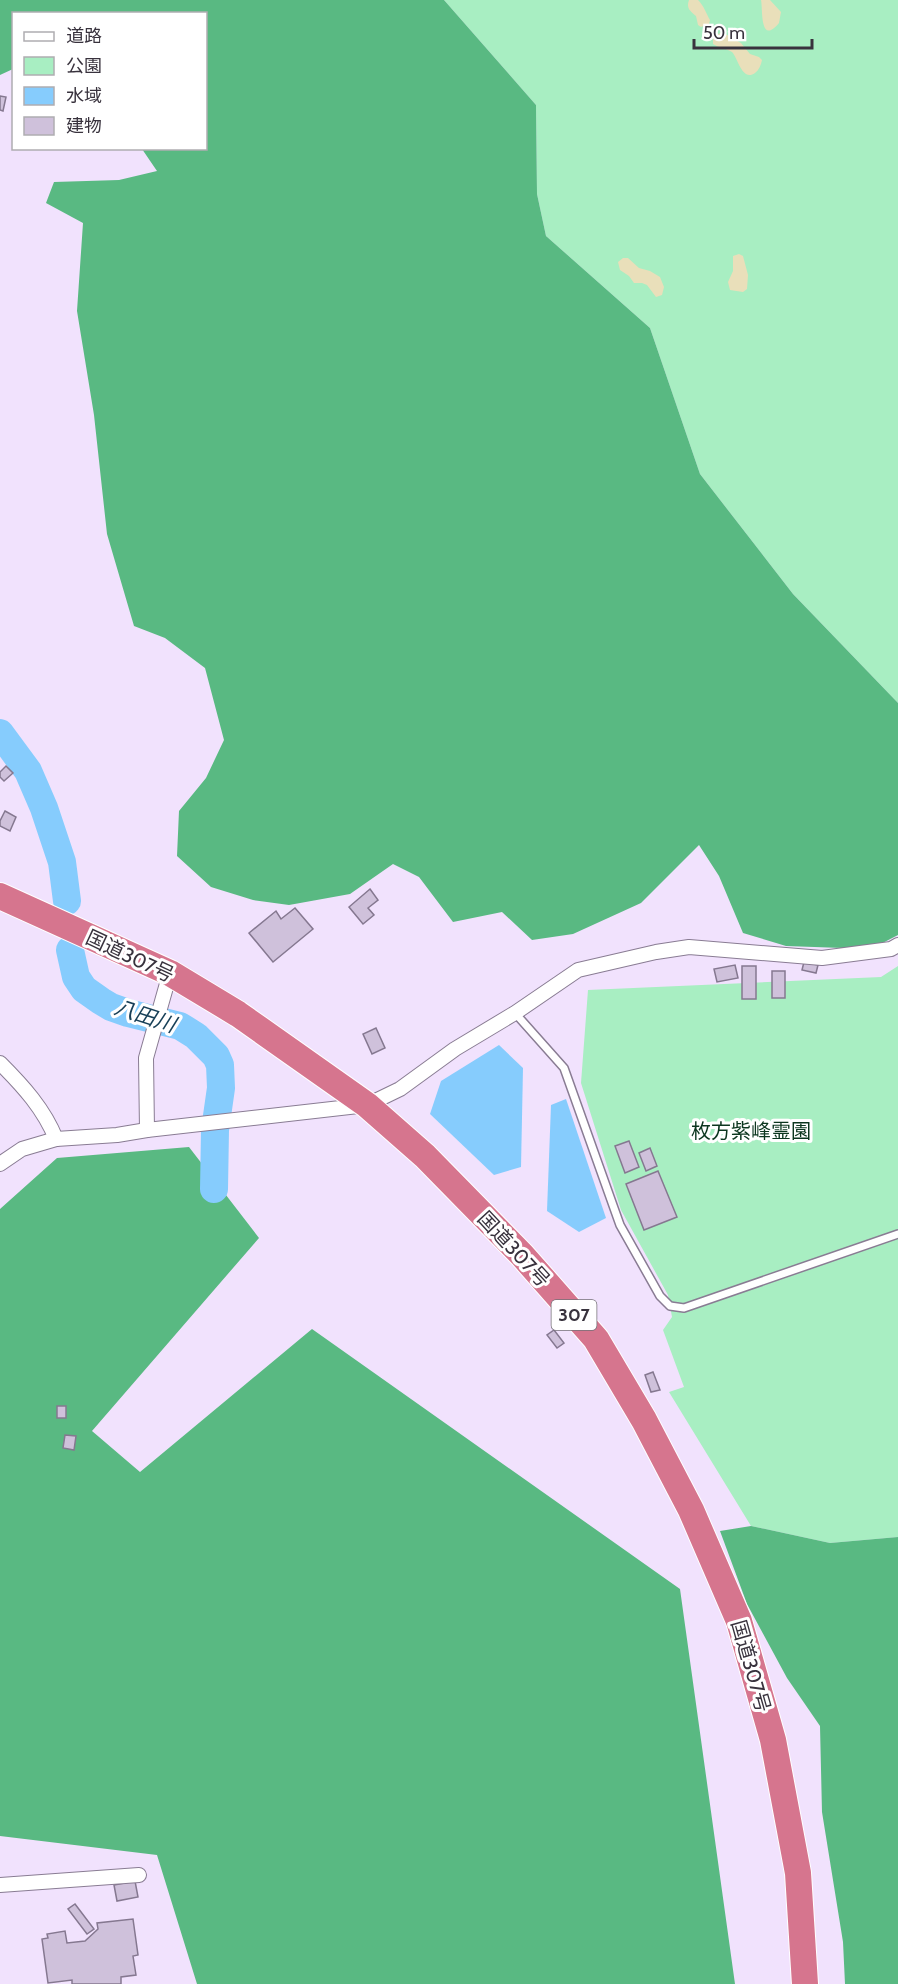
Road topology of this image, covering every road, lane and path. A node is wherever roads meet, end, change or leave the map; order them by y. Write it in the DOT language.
graph roads {
  1 [pos="0,896"];
  2 [pos="898,945"];
  3 [pos="170,974"];
  4 [pos="515,1013"];
  5 [pos="0,1063"];
  6 [pos="367,1105"];
  7 [pos="147,1130"];
  8 [pos="56,1139"];
  9 [pos="0,1164"];
  10 [pos="898,1234"];
  11 [pos="139,1875"];
  12 [pos="0,1885"];
  13 [pos="805,1984"];
  1 -- 3 [label="highway, 国道307号 / 307"];
  2 -- 4 [label="street"];
  3 -- 6 [label="highway, 国道307号 / 307"];
  3 -- 7 [label="street"];
  4 -- 6 [label="street"];
  4 -- 10 [label="lane"];
  5 -- 8 [label="street"];
  6 -- 7 [label="street"];
  6 -- 13 [label="highway, 国道307号 / 307"];
  7 -- 8 [label="street"];
  8 -- 9 [label="street"];
  11 -- 12 [label="street"];
}
